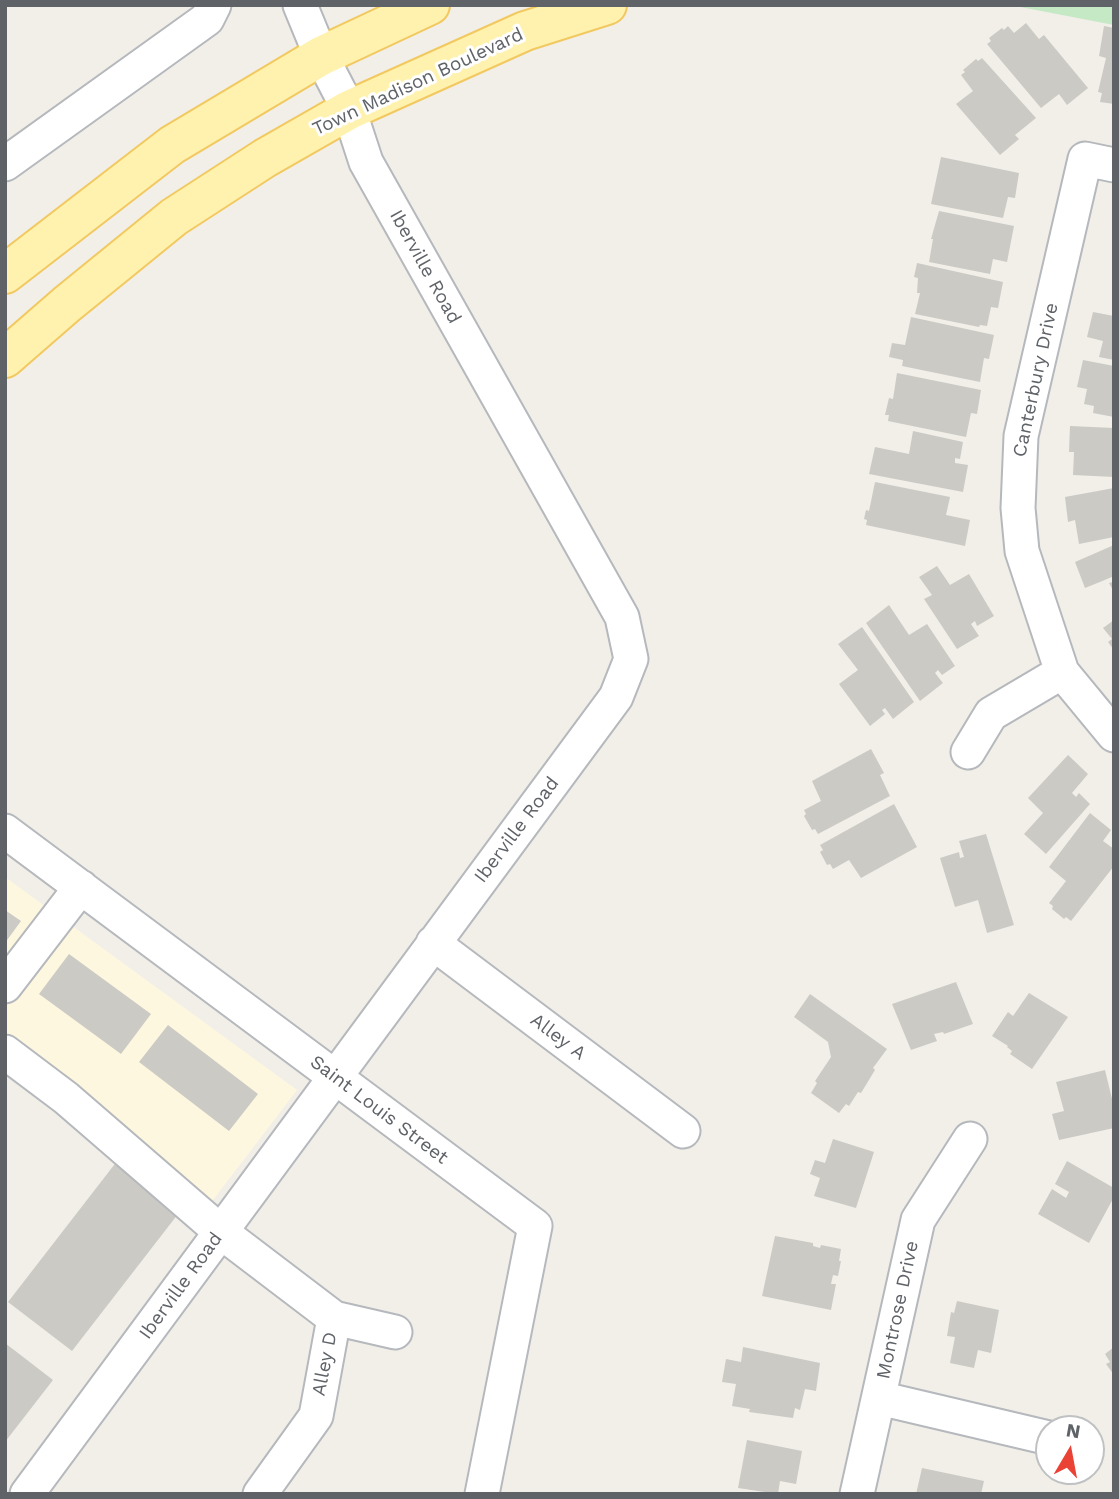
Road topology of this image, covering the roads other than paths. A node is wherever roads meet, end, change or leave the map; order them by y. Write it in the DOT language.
graph roads {
  1 [pos="214,5"];
  2 [pos="300,5"];
  3 [pos="430,5"];
  4 [pos="607,5"];
  5 [pos="321,57"];
  6 [pos="349,110"];
  7 [pos="5,164"];
  8 [pos="1114,164"];
  9 [pos="5,274"];
  10 [pos="5,358"];
  11 [pos="1062,672"];
  12 [pos="1114,735"];
  13 [pos="968,752"];
  14 [pos="5,831"];
  15 [pos="81,887"];
  16 [pos="433,943"];
  17 [pos="5,986"];
  18 [pos="5,1052"];
  19 [pos="335,1078"];
  20 [pos="682,1131"];
  21 [pos="970,1139"];
  22 [pos="221,1232"];
  23 [pos="334,1318"];
  24 [pos="395,1332"];
  25 [pos="879,1398"];
  26 [pos="1035,1435"];
  27 [pos="27,1494"];
  28 [pos="260,1494"];
  29 [pos="482,1494"];
  30 [pos="858,1494"];
  1 -- 7 [label="street"];
  2 -- 5 [label="street, Iberville Road"];
  3 -- 5 [label="main road"];
  4 -- 6 [label="main road, Town Madison Boulevard"];
  5 -- 6 [label="street, Iberville Road"];
  5 -- 9 [label="main road"];
  6 -- 10 [label="main road, Town Madison Boulevard"];
  6 -- 16 [label="street, Iberville Road"];
  8 -- 11 [label="street, Canterbury Drive"];
  11 -- 12 [label="street, Canterbury Drive"];
  11 -- 13 [label="street"];
  14 -- 15 [label="street, Saint Louis Street"];
  15 -- 17 [label="street"];
  15 -- 19 [label="street, Saint Louis Street"];
  16 -- 19 [label="street, Iberville Road"];
  16 -- 20 [label="street, Alley A"];
  18 -- 22 [label="street, Alley D"];
  19 -- 22 [label="street, Iberville Road"];
  19 -- 29 [label="street, Saint Louis Street"];
  21 -- 25 [label="street, Montrose Drive"];
  22 -- 23 [label="street, Alley D"];
  22 -- 27 [label="street, Iberville Road"];
  23 -- 24 [label="street"];
  23 -- 28 [label="street, Alley D"];
  25 -- 26 [label="street"];
  25 -- 30 [label="street, Montrose Drive"];
}
